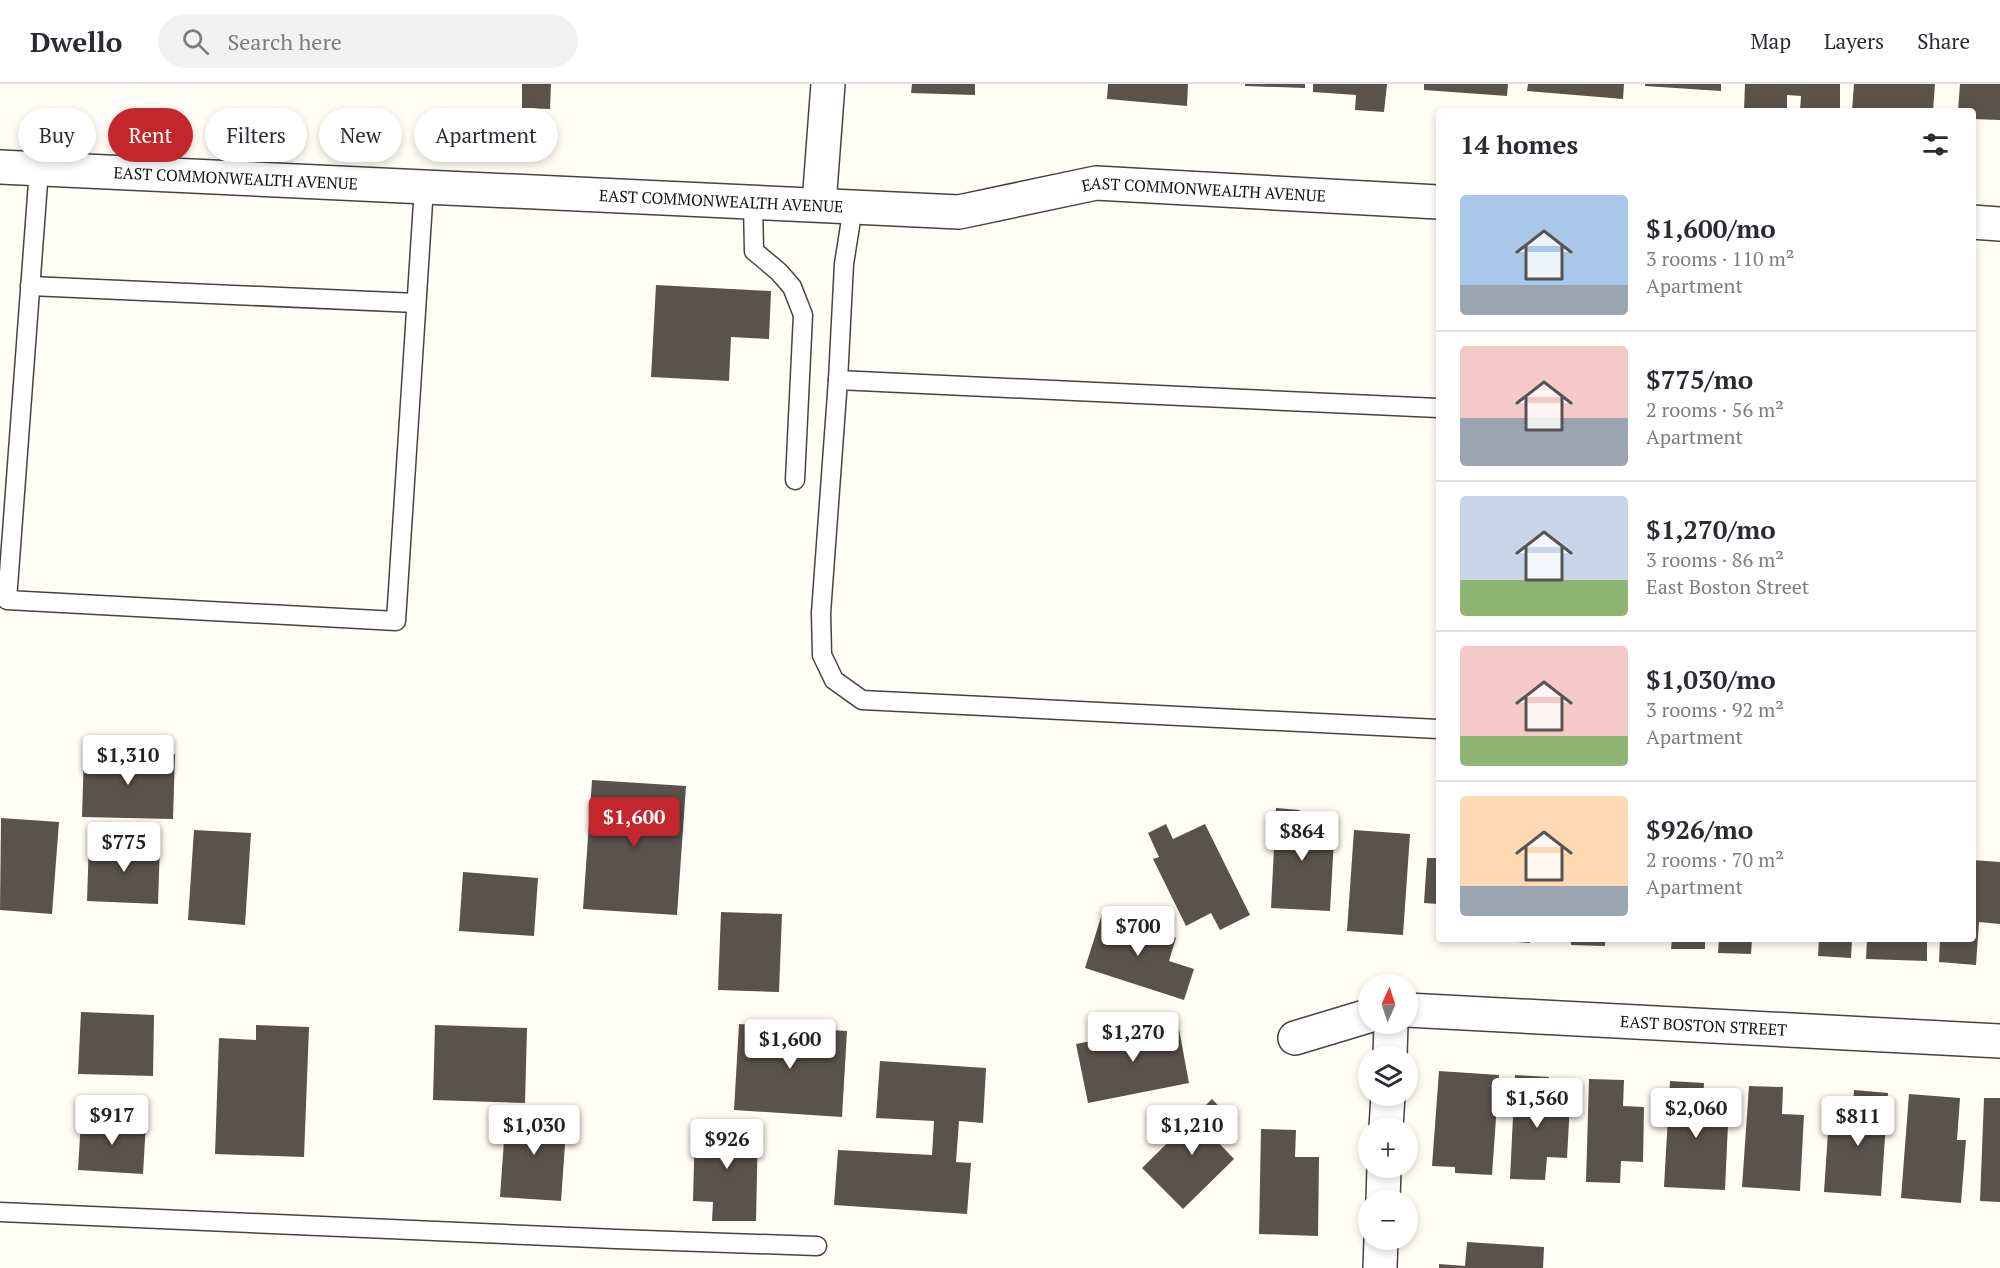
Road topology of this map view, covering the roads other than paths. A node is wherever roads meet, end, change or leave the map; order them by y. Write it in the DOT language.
graph roads {
  1 [pos="828,84"];
  2 [pos="0,167"];
  3 [pos="39,169"];
  4 [pos="424,187"];
  5 [pos="1436,202"];
  6 [pos="753,203"];
  7 [pos="819,204"];
  8 [pos="853,207"];
  9 [pos="1976,222"];
  10 [pos="2000,224"];
  11 [pos="30,286"];
  12 [pos="416,303"];
  13 [pos="838,380"];
  14 [pos="1436,408"];
  15 [pos="795,480"];
  16 [pos="1436,729"];
  17 [pos="1418,1011"];
  18 [pos="1358,1019"];
  19 [pos="1295,1038"];
  20 [pos="2000,1041"];
  21 [pos="0,1212"];
  22 [pos="817,1246"];
  23 [pos="1381,1250"];
  24 [pos="1380,1268"];
  1 -- 7 [label="street"];
  2 -- 3 [label="street, EAST COMMONWEALTH AVENUE"];
  3 -- 4 [label="street, EAST COMMONWEALTH AVENUE"];
  3 -- 11 [label="lane"];
  4 -- 6 [label="street, EAST COMMONWEALTH AVENUE"];
  4 -- 12 [label="lane"];
  5 -- 8 [label="street, EAST COMMONWEALTH AVENUE"];
  6 -- 7 [label="street, EAST COMMONWEALTH AVENUE"];
  6 -- 15 [label="lane"];
  7 -- 8 [label="street, EAST COMMONWEALTH AVENUE"];
  8 -- 13 [label="lane"];
  9 -- 10 [label="street"];
  11 -- 12 [label="lane"];
  11 -- 12 [label="lane"];
  13 -- 14 [label="lane"];
  13 -- 16 [label="lane"];
  17 -- 20 [label="street, EAST BOSTON STREET"];
  18 -- 19 [label="street"];
  21 -- 22 [label="lane"];
  23 -- 24 [label="street"];
}
